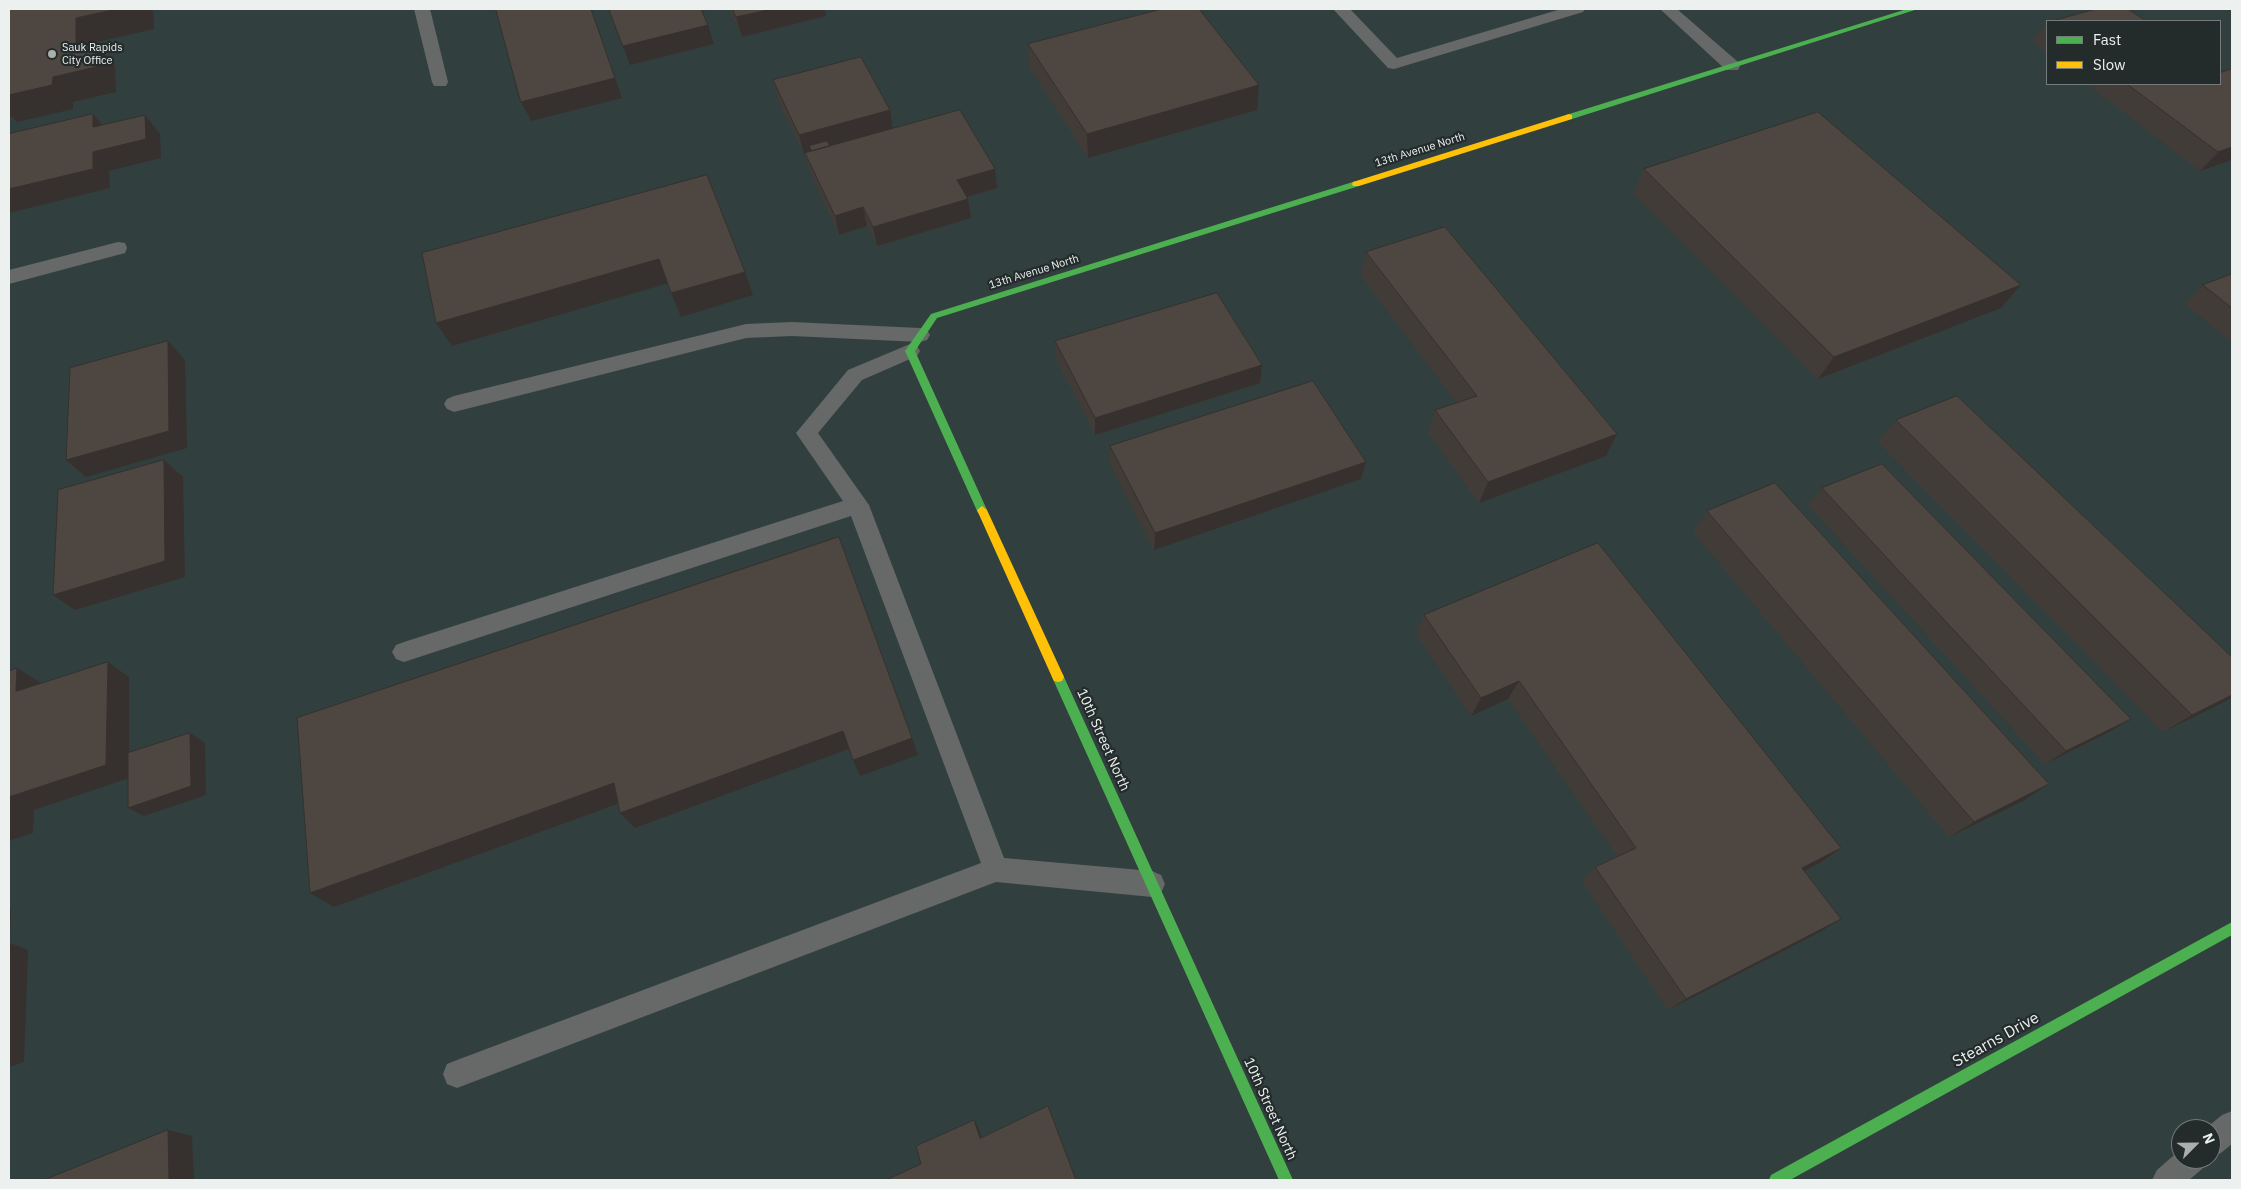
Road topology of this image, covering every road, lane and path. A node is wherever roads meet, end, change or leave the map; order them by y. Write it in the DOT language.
graph roads {
  1 [pos="422,9"];
  2 [pos="1341,9"];
  3 [pos="1577,9"];
  4 [pos="1668,9"];
  5 [pos="1914,9"];
  6 [pos="1732,66"];
  7 [pos="440,82"];
  8 [pos="118,248"];
  9 [pos="9,276"];
  10 [pos="915,343"];
  11 [pos="454,404"];
  12 [pos="858,505"];
  13 [pos="404,652"];
  14 [pos="996,870"];
  15 [pos="1152,884"];
  16 [pos="2232,928"];
  17 [pos="457,1074"];
  18 [pos="2232,1125"];
  19 [pos="2221,1134"];
  20 [pos="2180,1169"];
  21 [pos="1286,1180"];
  22 [pos="1776,1180"];
  23 [pos="2167,1180"];
  1 -- 7 [label="lane"];
  2 -- 3 [label="lane"];
  4 -- 6 [label="lane"];
  5 -- 6 [label="street, 13th Avenue North"];
  6 -- 10 [label="street, 13th Avenue North"];
  8 -- 9 [label="lane"];
  10 -- 11 [label="lane"];
  10 -- 12 [label="lane"];
  10 -- 15 [label="street, 10th Street North"];
  12 -- 13 [label="lane"];
  12 -- 14 [label="lane"];
  14 -- 15 [label="lane"];
  14 -- 17 [label="lane"];
  15 -- 21 [label="street, 10th Street North"];
  16 -- 22 [label="street, Stearns Drive"];
  18 -- 19 [label="lane"];
  20 -- 23 [label="lane"];
}
